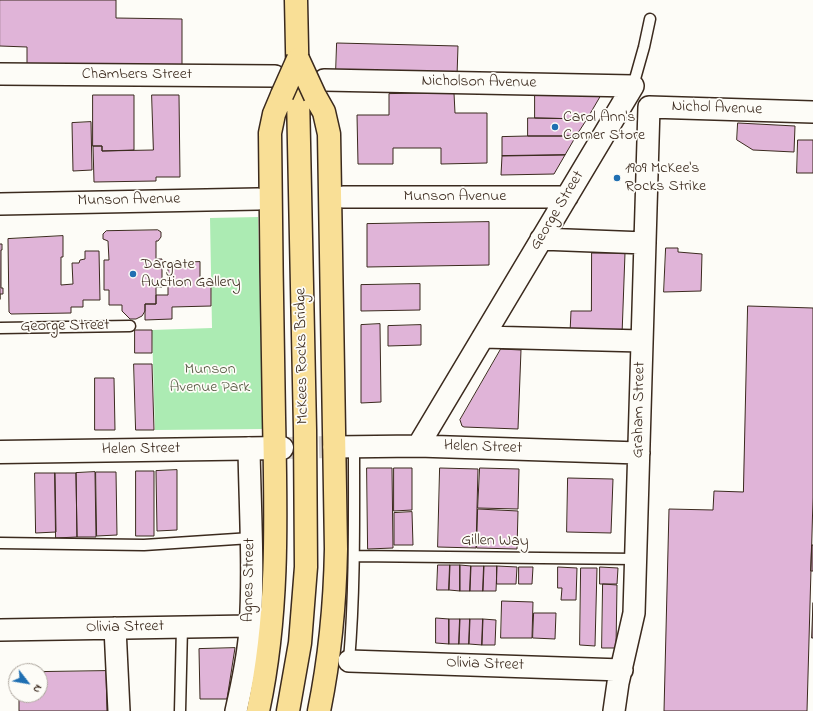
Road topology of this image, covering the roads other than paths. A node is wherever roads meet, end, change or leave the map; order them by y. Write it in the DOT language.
graph roads {
  1 [pos="296,0"];
  2 [pos="650,19"];
  3 [pos="298,64"];
  4 [pos="0,74"];
  5 [pos="278,85"];
  6 [pos="633,86"];
  7 [pos="320,88"];
  8 [pos="649,107"];
  9 [pos="813,112"];
  10 [pos="343,197"];
  11 [pos="567,197"];
  12 [pos="258,199"];
  13 [pos="0,204"];
  14 [pos="541,239"];
  15 [pos="645,242"];
  16 [pos="130,326"];
  17 [pos="0,328"];
  18 [pos="483,337"];
  19 [pos="642,341"];
  20 [pos="418,446"];
  21 [pos="339,447"];
  22 [pos="249,448"];
  23 [pos="278,448"];
  24 [pos="0,452"];
  25 [pos="639,453"];
  26 [pos="251,538"];
  27 [pos="0,543"];
  28 [pos="354,556"];
  29 [pos="636,559"];
  30 [pos="250,626"];
  31 [pos="182,627"];
  32 [pos="115,628"];
  33 [pos="0,630"];
  34 [pos="349,661"];
  35 [pos="622,670"];
  36 [pos="119,711"];
  37 [pos="180,711"];
  38 [pos="236,711"];
  39 [pos="258,711"];
  40 [pos="288,711"];
  41 [pos="319,711"];
  42 [pos="614,711"];
  1 -- 3 [label="main road, McKees Rocks Bridge"];
  2 -- 6 [label="lane"];
  3 -- 5 [label="main road, bridge"];
  3 -- 7 [label="main road, bridge"];
  3 -- 40 [label="main road, McKees Rocks Bridge"];
  4 -- 5 [label="street, Chambers Street"];
  5 -- 23 [label="main road"];
  6 -- 7 [label="street, Nicholson Avenue"];
  6 -- 8 [label="street, Nichol Avenue"];
  6 -- 11 [label="street, George Street"];
  7 -- 21 [label="main road"];
  8 -- 9 [label="street, Nichol Avenue"];
  8 -- 15 [label="street, Graham Street"];
  10 -- 11 [label="street, Munson Avenue"];
  11 -- 14 [label="street, George Street"];
  12 -- 13 [label="street, Munson Avenue"];
  14 -- 15 [label="street"];
  14 -- 18 [label="street, George Street"];
  15 -- 19 [label="street, Graham Street"];
  16 -- 17 [label="lane, George Street"];
  18 -- 19 [label="street"];
  18 -- 20 [label="street, George Street"];
  19 -- 25 [label="street, Graham Street"];
  20 -- 21 [label="street, Helen Street"];
  20 -- 25 [label="street, Helen Street"];
  21 -- 28 [label="lane"];
  21 -- 41 [label="main road"];
  22 -- 23 [label="street, Helen Street"];
  22 -- 24 [label="street, Helen Street"];
  22 -- 26 [label="street, Agnes Street"];
  23 -- 39 [label="main road"];
  25 -- 29 [label="street, Graham Street"];
  26 -- 27 [label="lane"];
  26 -- 30 [label="street, Agnes Street"];
  28 -- 29 [label="lane, Gillen Way"];
  28 -- 34 [label="lane"];
  29 -- 35 [label="street, Graham Street"];
  30 -- 31 [label="street, Olivia Street"];
  30 -- 38 [label="street, Agnes Street"];
  31 -- 32 [label="street, Olivia Street"];
  31 -- 37 [label="lane"];
  32 -- 33 [label="street, Olivia Street"];
  32 -- 36 [label="street"];
  34 -- 35 [label="street, Olivia Street"];
  35 -- 42 [label="street, Graham Street"];
}
